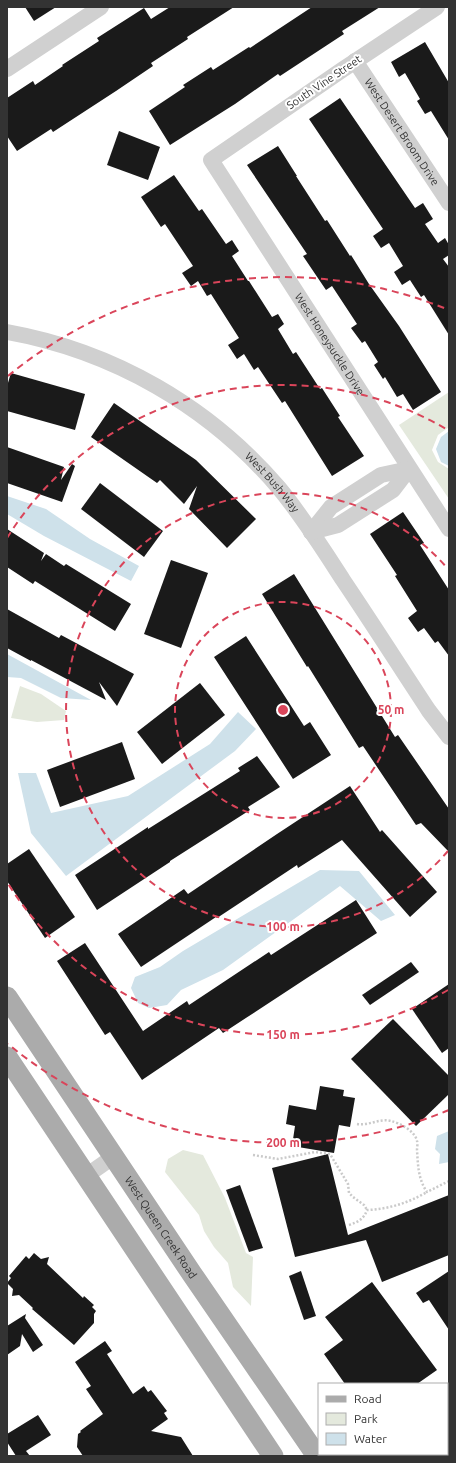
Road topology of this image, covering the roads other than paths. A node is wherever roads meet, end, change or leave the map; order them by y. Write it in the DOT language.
graph roads {
  1 [pos="101,7"];
  2 [pos="437,7"];
  3 [pos="355,61"];
  4 [pos="7,69"];
  5 [pos="211,160"];
  6 [pos="449,203"];
  7 [pos="7,332"];
  8 [pos="409,469"];
  9 [pos="449,529"];
  10 [pos="311,532"];
  11 [pos="449,737"];
  12 [pos="7,997"];
  13 [pos="7,1057"];
  14 [pos="113,1157"];
  15 [pos="86,1176"];
  16 [pos="273,1456"];
  17 [pos="317,1456"];
  1 -- 4 [label="street"];
  2 -- 3 [label="street, South Vine Street"];
  3 -- 5 [label="street, South Vine Street"];
  3 -- 6 [label="street, West Desert Broom Drive"];
  5 -- 8 [label="street, West Honeysuckle Drive"];
  7 -- 10 [label="street, West Bush Way"];
  8 -- 9 [label="street, West Honeysuckle Drive"];
  8 -- 10 [label="street"];
  10 -- 11 [label="street, West Bush Way"];
  12 -- 14 [label="main road, West Queen Creek Road"];
  13 -- 15 [label="main road"];
  14 -- 15 [label="street"];
  14 -- 17 [label="main road, West Queen Creek Road"];
  15 -- 16 [label="main road"];
}
